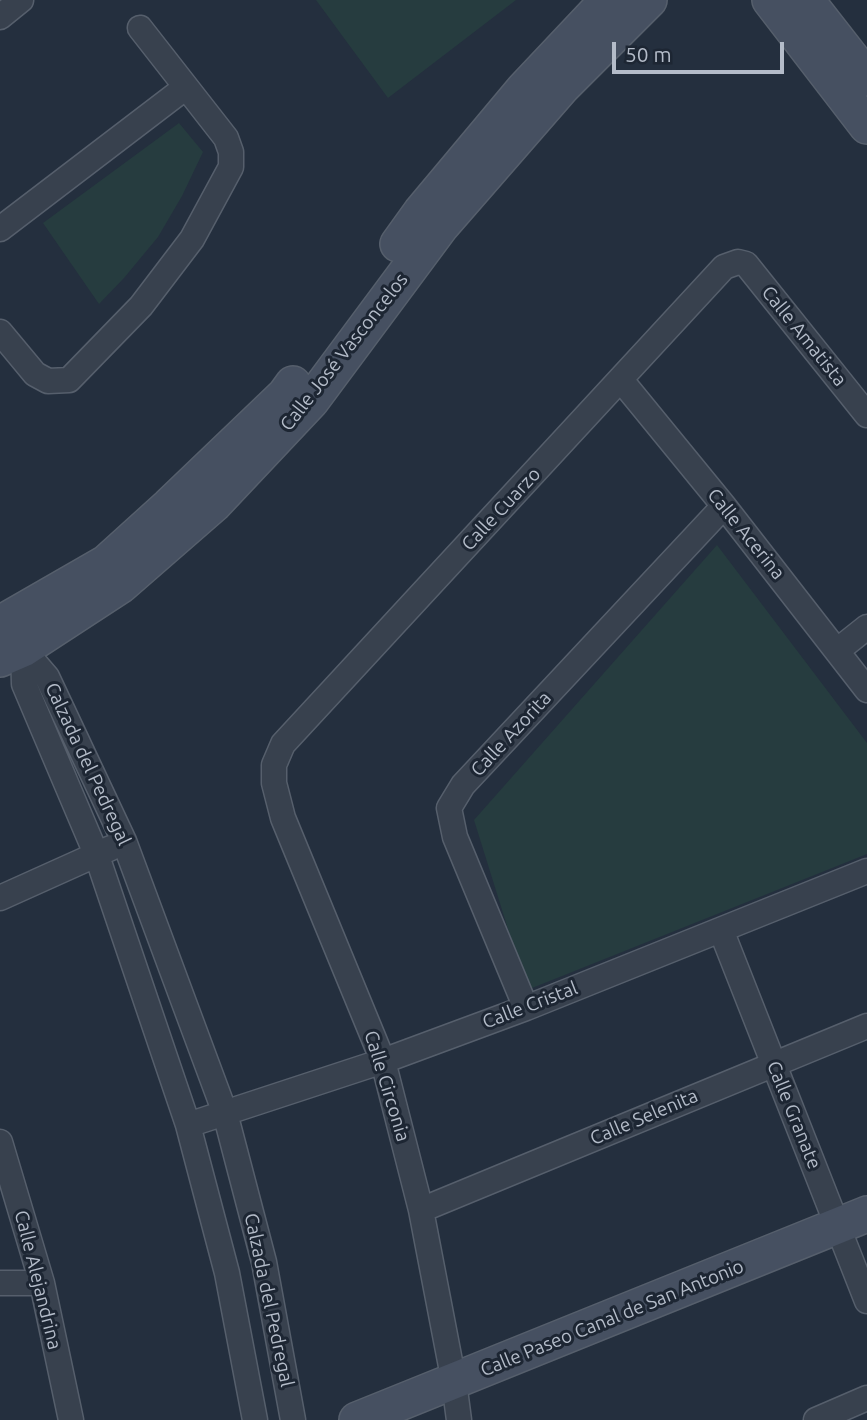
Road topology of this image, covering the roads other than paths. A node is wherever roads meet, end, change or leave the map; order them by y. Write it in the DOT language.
graph roads {
  1 [pos="21,0"];
  2 [pos="608,0"];
  3 [pos="649,0"];
  4 [pos="770,0"];
  5 [pos="806,0"];
  6 [pos="0,17"];
  7 [pos="140,27"];
  8 [pos="867,78"];
  9 [pos="186,87"];
  10 [pos="867,126"];
  11 [pos="431,219"];
  12 [pos="0,229"];
  13 [pos="738,262"];
  14 [pos="0,332"];
  15 [pos="621,380"];
  16 [pos="867,415"];
  17 [pos="724,506"];
  18 [pos="867,627"];
  19 [pos="6,633"];
  20 [pos="838,650"];
  21 [pos="867,690"];
  22 [pos="274,765"];
  23 [pos="124,841"];
  24 [pos="97,856"];
  25 [pos="867,872"];
  26 [pos="0,898"];
  27 [pos="721,930"];
  28 [pos="526,1008"];
  29 [pos="867,1026"];
  30 [pos="383,1061"];
  31 [pos="773,1063"];
  32 [pos="225,1113"];
  33 [pos="188,1125"];
  34 [pos="0,1142"];
  35 [pos="421,1210"];
  36 [pos="852,1220"];
  37 [pos="0,1283"];
  38 [pos="42,1283"];
  39 [pos="867,1301"];
  40 [pos="454,1382"];
  41 [pos="867,1398"];
  42 [pos="71,1420"];
  43 [pos="255,1420"];
  44 [pos="293,1420"];
  45 [pos="357,1420"];
  46 [pos="459,1420"];
  47 [pos="816,1420"];
  1 -- 6 [label="street"];
  2 -- 11 [label="street, Calle José Vasconcelos"];
  3 -- 11 [label="street, Calle José Vasconcelos"];
  4 -- 10 [label="street"];
  5 -- 8 [label="street"];
  7 -- 9 [label="street"];
  9 -- 12 [label="street"];
  9 -- 14 [label="street"];
  11 -- 19 [label="street, Calle José Vasconcelos"];
  13 -- 15 [label="street, Calle Cuarzo"];
  13 -- 16 [label="street, Calle Amatista"];
  15 -- 17 [label="street, Calle Acerina"];
  15 -- 22 [label="street, Calle Cuarzo"];
  17 -- 20 [label="street, Calle Acerina"];
  17 -- 28 [label="street, Calle Azorita"];
  18 -- 20 [label="street"];
  19 -- 23 [label="street, Calzada del Pedregal"];
  19 -- 24 [label="street, Calzada del Pedregal"];
  20 -- 21 [label="street, Calle Acerina"];
  22 -- 30 [label="street, Calle Circonia"];
  23 -- 24 [label="street"];
  23 -- 32 [label="street, Calzada del Pedregal"];
  24 -- 26 [label="street"];
  24 -- 33 [label="street, Calzada del Pedregal"];
  25 -- 27 [label="street, Calle Cristal"];
  27 -- 28 [label="street, Calle Cristal"];
  27 -- 31 [label="street, Calle Granate"];
  28 -- 30 [label="street, Calle Cristal"];
  29 -- 31 [label="street, Calle Selenita"];
  30 -- 32 [label="street, Calle Cristal"];
  30 -- 35 [label="street, Calle Circonia"];
  31 -- 35 [label="street, Calle Selenita"];
  31 -- 36 [label="street, Calle Granate"];
  32 -- 33 [label="street, Calle Cristal"];
  32 -- 44 [label="street, Calzada del Pedregal"];
  33 -- 43 [label="street, Calzada del Pedregal"];
  34 -- 38 [label="street, Calle Alejandrina"];
  35 -- 40 [label="street, Calle Circonia"];
  36 -- 39 [label="street, Calle Granate"];
  36 -- 40 [label="street, Calle Paseo Canal de San Antonio"];
  37 -- 38 [label="street"];
  38 -- 42 [label="street, Calle Alejandrina"];
  40 -- 45 [label="street, Calle Paseo Canal de San Antonio"];
  40 -- 46 [label="street, Calle Circonia"];
  41 -- 47 [label="street"];
}
